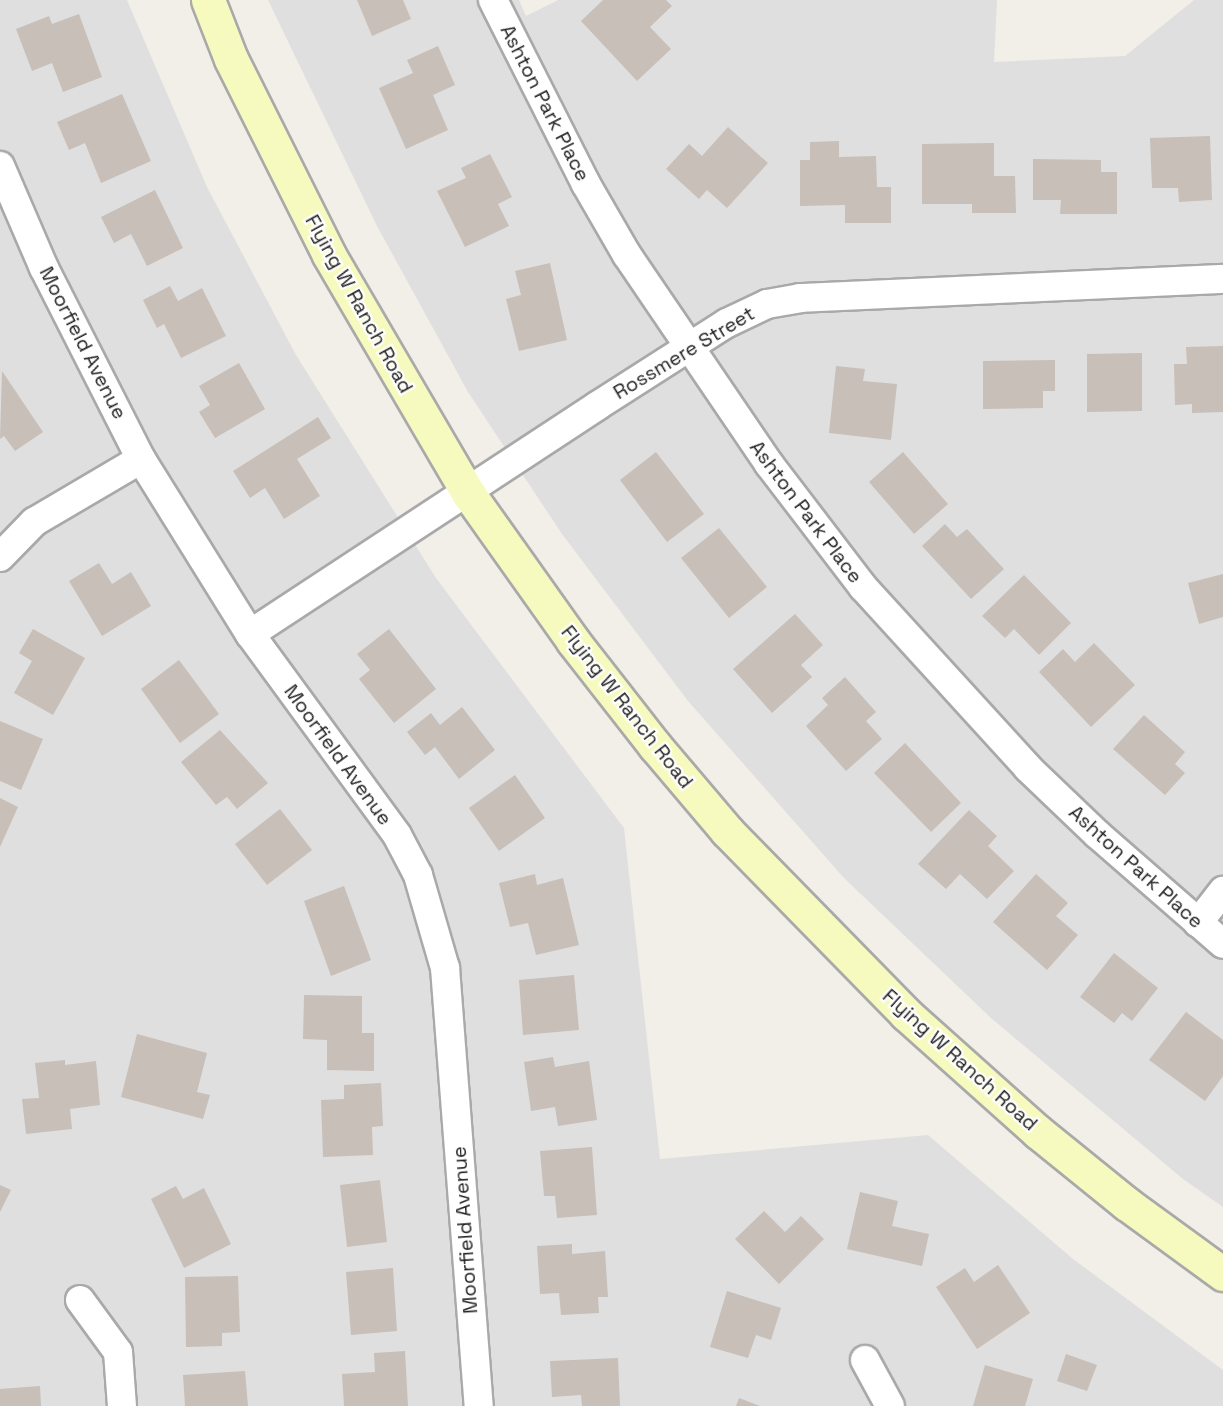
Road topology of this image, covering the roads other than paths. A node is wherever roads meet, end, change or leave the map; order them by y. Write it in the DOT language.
graph roads {
  1 [pos="208,0"];
  2 [pos="493,0"];
  3 [pos="0,166"];
  4 [pos="1223,279"];
  5 [pos="687,349"];
  6 [pos="141,459"];
  7 [pos="468,493"];
  8 [pos="0,557"];
  9 [pos="250,634"];
  10 [pos="1223,891"];
  11 [pos="1198,923"];
  12 [pos="1223,944"];
  13 [pos="1223,1274"];
  14 [pos="80,1300"];
  15 [pos="865,1360"];
  16 [pos="122,1406"];
  17 [pos="479,1406"];
  18 [pos="890,1406"];
  1 -- 7 [label="street, Flying W Ranch Road"];
  2 -- 5 [label="street, Ashton Park Place"];
  3 -- 6 [label="street, Moorfield Avenue"];
  4 -- 5 [label="street, Rossmere Street"];
  5 -- 7 [label="street, Rossmere Street"];
  5 -- 11 [label="street, Ashton Park Place"];
  6 -- 8 [label="street"];
  6 -- 9 [label="street, Moorfield Avenue"];
  7 -- 9 [label="street, Rossmere Street"];
  7 -- 13 [label="street, Flying W Ranch Road"];
  9 -- 17 [label="street, Moorfield Avenue"];
  10 -- 11 [label="street"];
  11 -- 12 [label="street, Ashton Park Place"];
  14 -- 16 [label="street"];
  15 -- 18 [label="street"];
}
